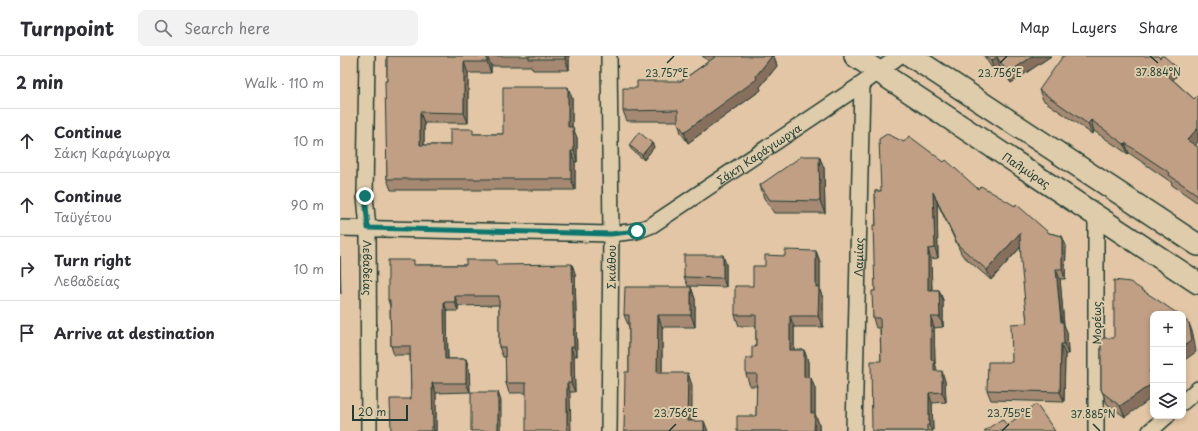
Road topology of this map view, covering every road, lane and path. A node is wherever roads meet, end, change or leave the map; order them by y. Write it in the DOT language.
graph roads {
  1 [pos="367,56"];
  2 [pos="609,56"];
  3 [pos="855,56"];
  4 [pos="899,56"];
  5 [pos="911,56"];
  6 [pos="870,77"];
  7 [pos="1096,216"];
  8 [pos="340,228"];
  9 [pos="368,228"];
  10 [pos="611,234"];
  11 [pos="1198,245"];
  12 [pos="1198,283"];
  13 [pos="1198,389"];
  14 [pos="1186,399"];
  15 [pos="1164,419"];
  16 [pos="369,431"];
  17 [pos="609,431"];
  18 [pos="854,431"];
  19 [pos="1096,431"];
  20 [pos="1150,431"];
  1 -- 9 [label="street, Λεβαδείας"];
  2 -- 10 [label="street, Σκιάθου"];
  3 -- 6 [label="main road, Παλμύρας"];
  4 -- 6 [label="street, Σάκη Καράγιωργα"];
  5 -- 11 [label="main road"];
  6 -- 7 [label="main road, Παλμύρας"];
  6 -- 10 [label="street, Σάκη Καράγιωργα"];
  6 -- 18 [label="street, Λαμίας"];
  7 -- 12 [label="main road, Παλμύρας"];
  7 -- 19 [label="street, Μορέως"];
  8 -- 9 [label="street, Σάκη Καράγιωργα"];
  9 -- 10 [label="street, Σάκη Καράγιωργα"];
  9 -- 16 [label="street, Λεβαδείας"];
  10 -- 17 [label="street, Σκιάθου"];
  13 -- 14 [label="street"];
  15 -- 20 [label="street"];
}
